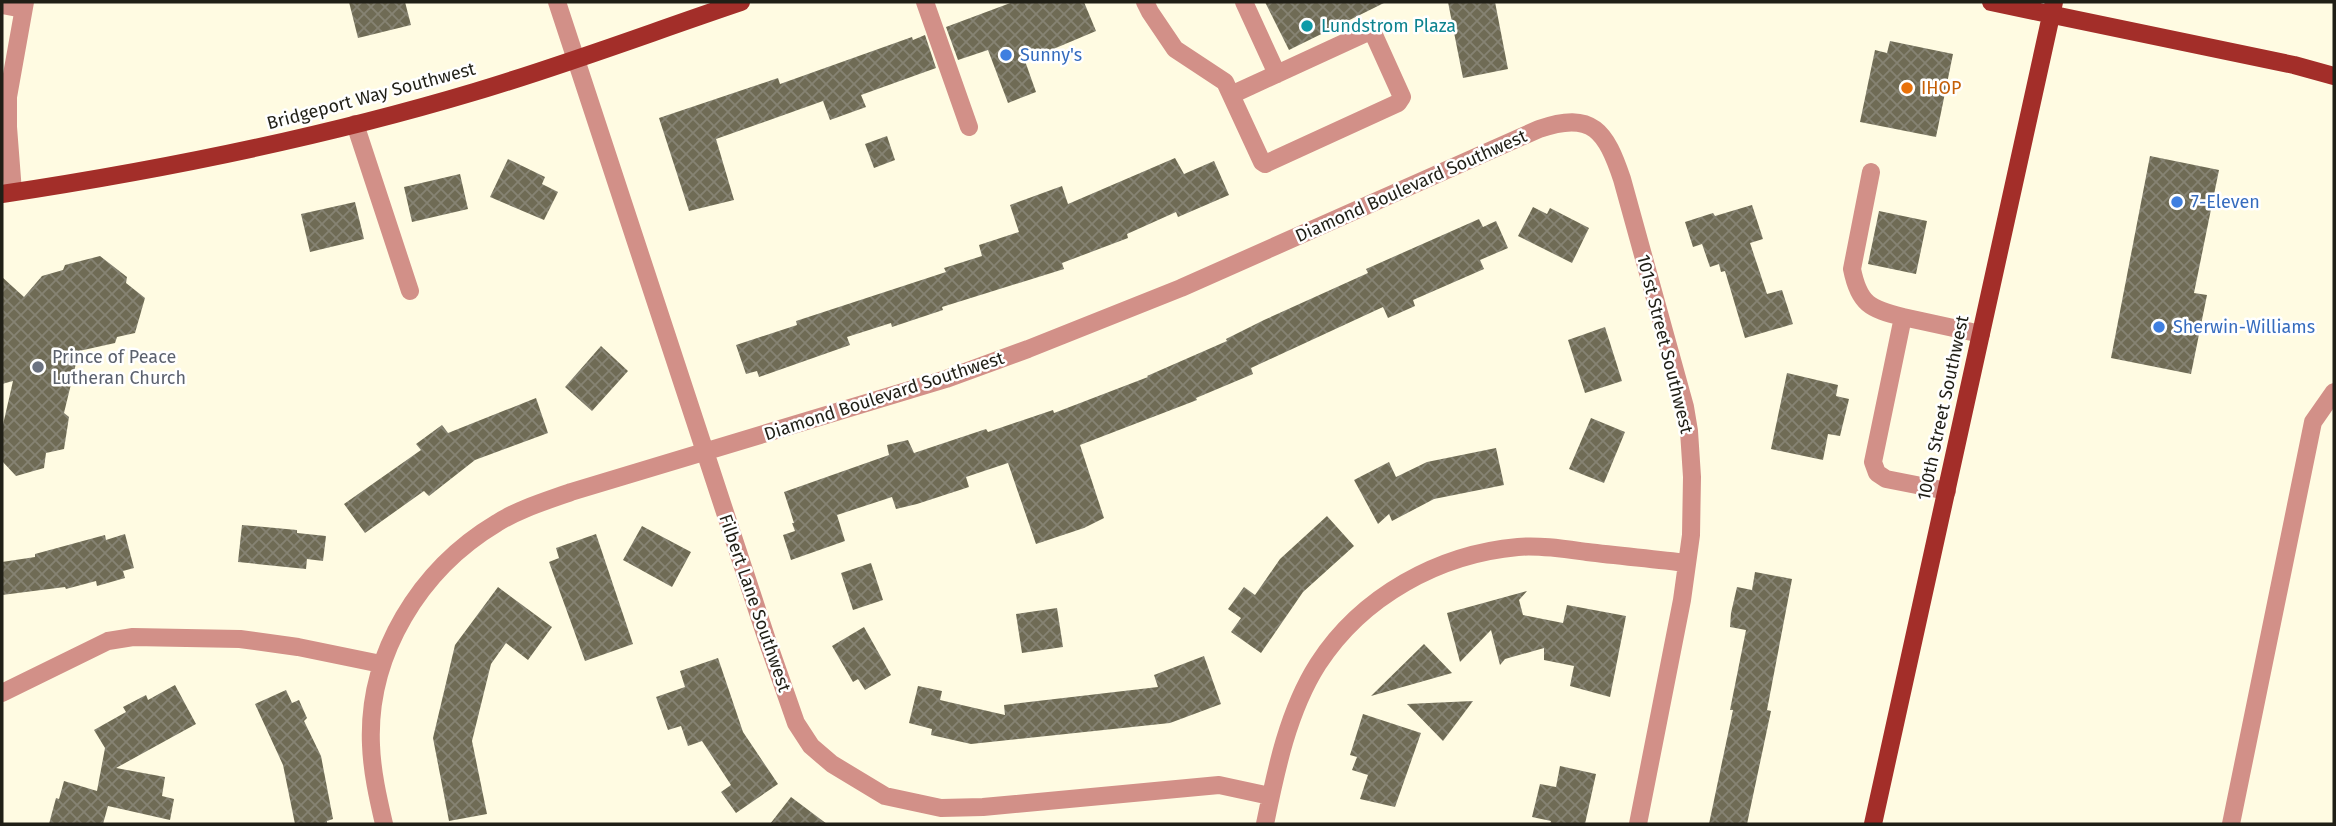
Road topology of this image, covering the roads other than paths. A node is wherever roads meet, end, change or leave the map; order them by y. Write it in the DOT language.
graph roads {
  1 [pos="557,2"];
  2 [pos="741,2"];
  3 [pos="925,2"];
  4 [pos="1145,2"];
  5 [pos="1244,2"];
  6 [pos="1991,2"];
  7 [pos="2,5"];
  8 [pos="24,6"];
  9 [pos="2053,9"];
  10 [pos="576,60"];
  11 [pos="1277,74"];
  12 [pos="2334,76"];
  13 [pos="1231,95"];
  14 [pos="355,124"];
  15 [pos="1588,125"];
  16 [pos="969,127"];
  17 [pos="1871,172"];
  18 [pos="8,193"];
  19 [pos="410,291"];
  20 [pos="1903,317"];
  21 [pos="1981,334"];
  22 [pos="2334,392"];
  23 [pos="703,452"];
  24 [pos="1947,491"];
  25 [pos="1687,563"];
  26 [pos="381,664"];
  27 [pos="2,693"];
  28 [pos="1270,796"];
  29 [pos="384,824"];
  30 [pos="1265,824"];
  31 [pos="1637,824"];
  32 [pos="1873,824"];
  33 [pos="2231,824"];
  1 -- 10 [label="street, Filbert Lane Southwest"];
  2 -- 10 [label="main road, Bridgeport Way Southwest"];
  3 -- 16 [label="street"];
  4 -- 13 [label="street"];
  5 -- 11 [label="street"];
  6 -- 9 [label="main road"];
  7 -- 8 [label="street"];
  8 -- 18 [label="street"];
  9 -- 12 [label="main road"];
  9 -- 21 [label="main road, 100th Street Southwest"];
  10 -- 14 [label="main road, Bridgeport Way Southwest"];
  10 -- 23 [label="street, Filbert Lane Southwest"];
  11 -- 13 [label="street"];
  11 -- 13 [label="street"];
  14 -- 18 [label="main road, Bridgeport Way Southwest"];
  14 -- 19 [label="street"];
  15 -- 23 [label="street, Diamond Boulevard Southwest"];
  15 -- 25 [label="street, 101st Street Southwest"];
  17 -- 20 [label="street"];
  20 -- 21 [label="street"];
  20 -- 24 [label="street"];
  21 -- 24 [label="main road, 100th Street Southwest"];
  22 -- 33 [label="street"];
  23 -- 26 [label="street, Diamond Boulevard Southwest"];
  23 -- 28 [label="street, Filbert Lane Southwest"];
  24 -- 32 [label="main road, 100th Street Southwest"];
  25 -- 28 [label="street"];
  25 -- 31 [label="street, 101st Street Southwest"];
  26 -- 27 [label="street"];
  26 -- 29 [label="street, Diamond Boulevard Southwest"];
  28 -- 30 [label="street"];
}
